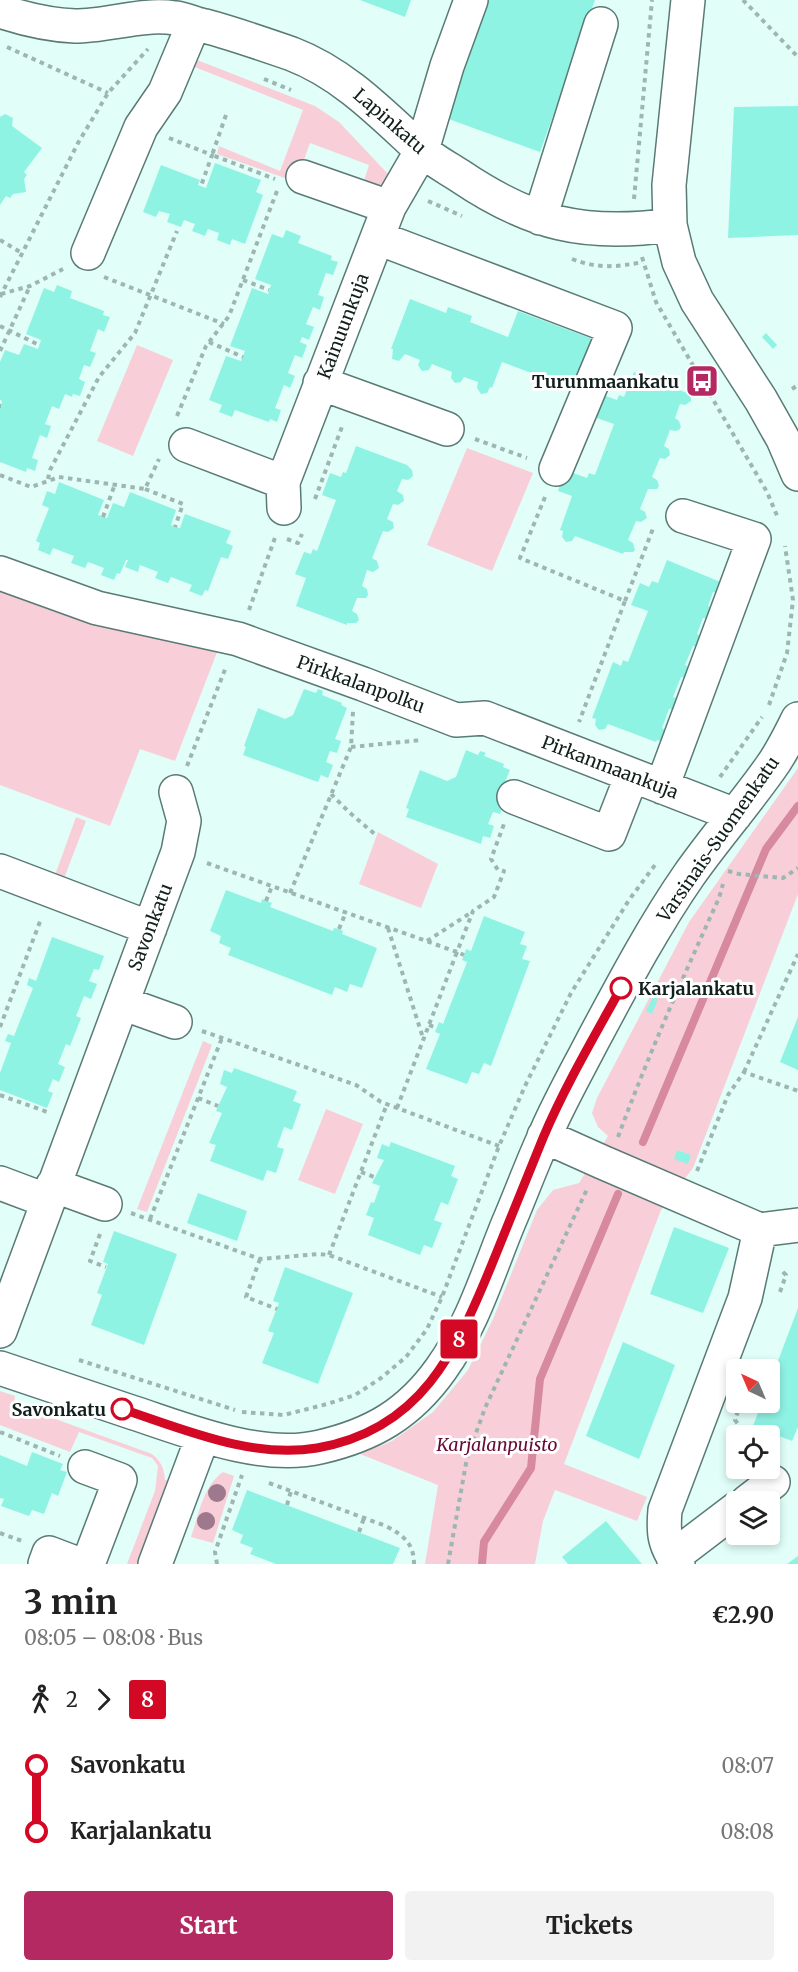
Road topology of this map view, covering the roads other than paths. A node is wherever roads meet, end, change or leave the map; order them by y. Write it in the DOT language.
graph roads {
  1 [pos="471,0"];
  2 [pos="688,0"];
  3 [pos="0,11"];
  4 [pos="109,11"];
  5 [pos="184,21"];
  6 [pos="601,24"];
  7 [pos="422,150"];
  8 [pos="303,177"];
  9 [pos="389,207"];
  10 [pos="540,218"];
  11 [pos="670,225"];
  12 [pos="378,237"];
  13 [pos="95,265"];
  14 [pos="320,383"];
  15 [pos="447,429"];
  16 [pos="175,437"];
  17 [pos="556,469"];
  18 [pos="798,474"];
  19 [pos="683,516"];
  20 [pos="0,573"];
  21 [pos="485,718"];
  22 [pos="798,719"];
  23 [pos="647,781"];
  24 [pos="176,792"];
  25 [pos="514,797"];
  26 [pos="735,815"];
  27 [pos="0,871"];
  28 [pos="150,928"];
  29 [pos="122,1003"];
  30 [pos="176,1022"];
  31 [pos="544,1136"];
  32 [pos="0,1184"];
  33 [pos="51,1193"];
  34 [pos="108,1204"];
  35 [pos="798,1225"];
  36 [pos="760,1230"];
  37 [pos="0,1331"];
  38 [pos="0,1368"];
  39 [pos="203,1436"];
  40 [pos="85,1467"];
  41 [pos="773,1482"];
  42 [pos="761,1491"];
  43 [pos="726,1518"];
  44 [pos="676,1561"];
  45 [pos="45,1564"];
  46 [pos="78,1564"];
  47 [pos="88,1564"];
  48 [pos="155,1564"];
  1 -- 7 [label="street, Kainuunkuja"];
  2 -- 11 [label="street"];
  3 -- 4 [label="street, Lapinkatu"];
  4 -- 5 [label="street, Lapinkatu"];
  5 -- 7 [label="street, Lapinkatu"];
  5 -- 13 [label="street"];
  6 -- 10 [label="street"];
  7 -- 9 [label="street, Kainuunkuja"];
  7 -- 10 [label="street, Lapinkatu"];
  8 -- 9 [label="street"];
  9 -- 12 [label="street, Kainuunkuja"];
  10 -- 11 [label="street, Lapinkatu"];
  11 -- 18 [label="street"];
  12 -- 14 [label="street, Kainuunkuja"];
  12 -- 17 [label="street"];
  14 -- 15 [label="street"];
  14 -- 16 [label="street, Kainuunkuja"];
  19 -- 23 [label="street"];
  20 -- 21 [label="street, Pirkkalanpolku"];
  21 -- 23 [label="street, Pirkanmaankuja"];
  22 -- 26 [label="street, Varsinais-Suomenkatu"];
  23 -- 25 [label="street"];
  23 -- 26 [label="street, Pirkanmaankuja"];
  24 -- 28 [label="street, Savonkatu"];
  26 -- 31 [label="street, Varsinais-Suomenkatu"];
  27 -- 28 [label="street"];
  28 -- 29 [label="street, Savonkatu"];
  29 -- 30 [label="street"];
  29 -- 33 [label="street, Savonkatu"];
  31 -- 36 [label="street"];
  31 -- 39 [label="street, Varsinais-Suomenkatu"];
  32 -- 33 [label="street"];
  33 -- 34 [label="street"];
  33 -- 37 [label="street, Savonkatu"];
  35 -- 36 [label="street"];
  36 -- 44 [label="street"];
  38 -- 39 [label="street, Varsinais-Suomenkatu"];
  39 -- 48 [label="street"];
  40 -- 47 [label="street"];
  41 -- 42 [label="street"];
  43 -- 44 [label="street"];
  45 -- 46 [label="street"];
}
